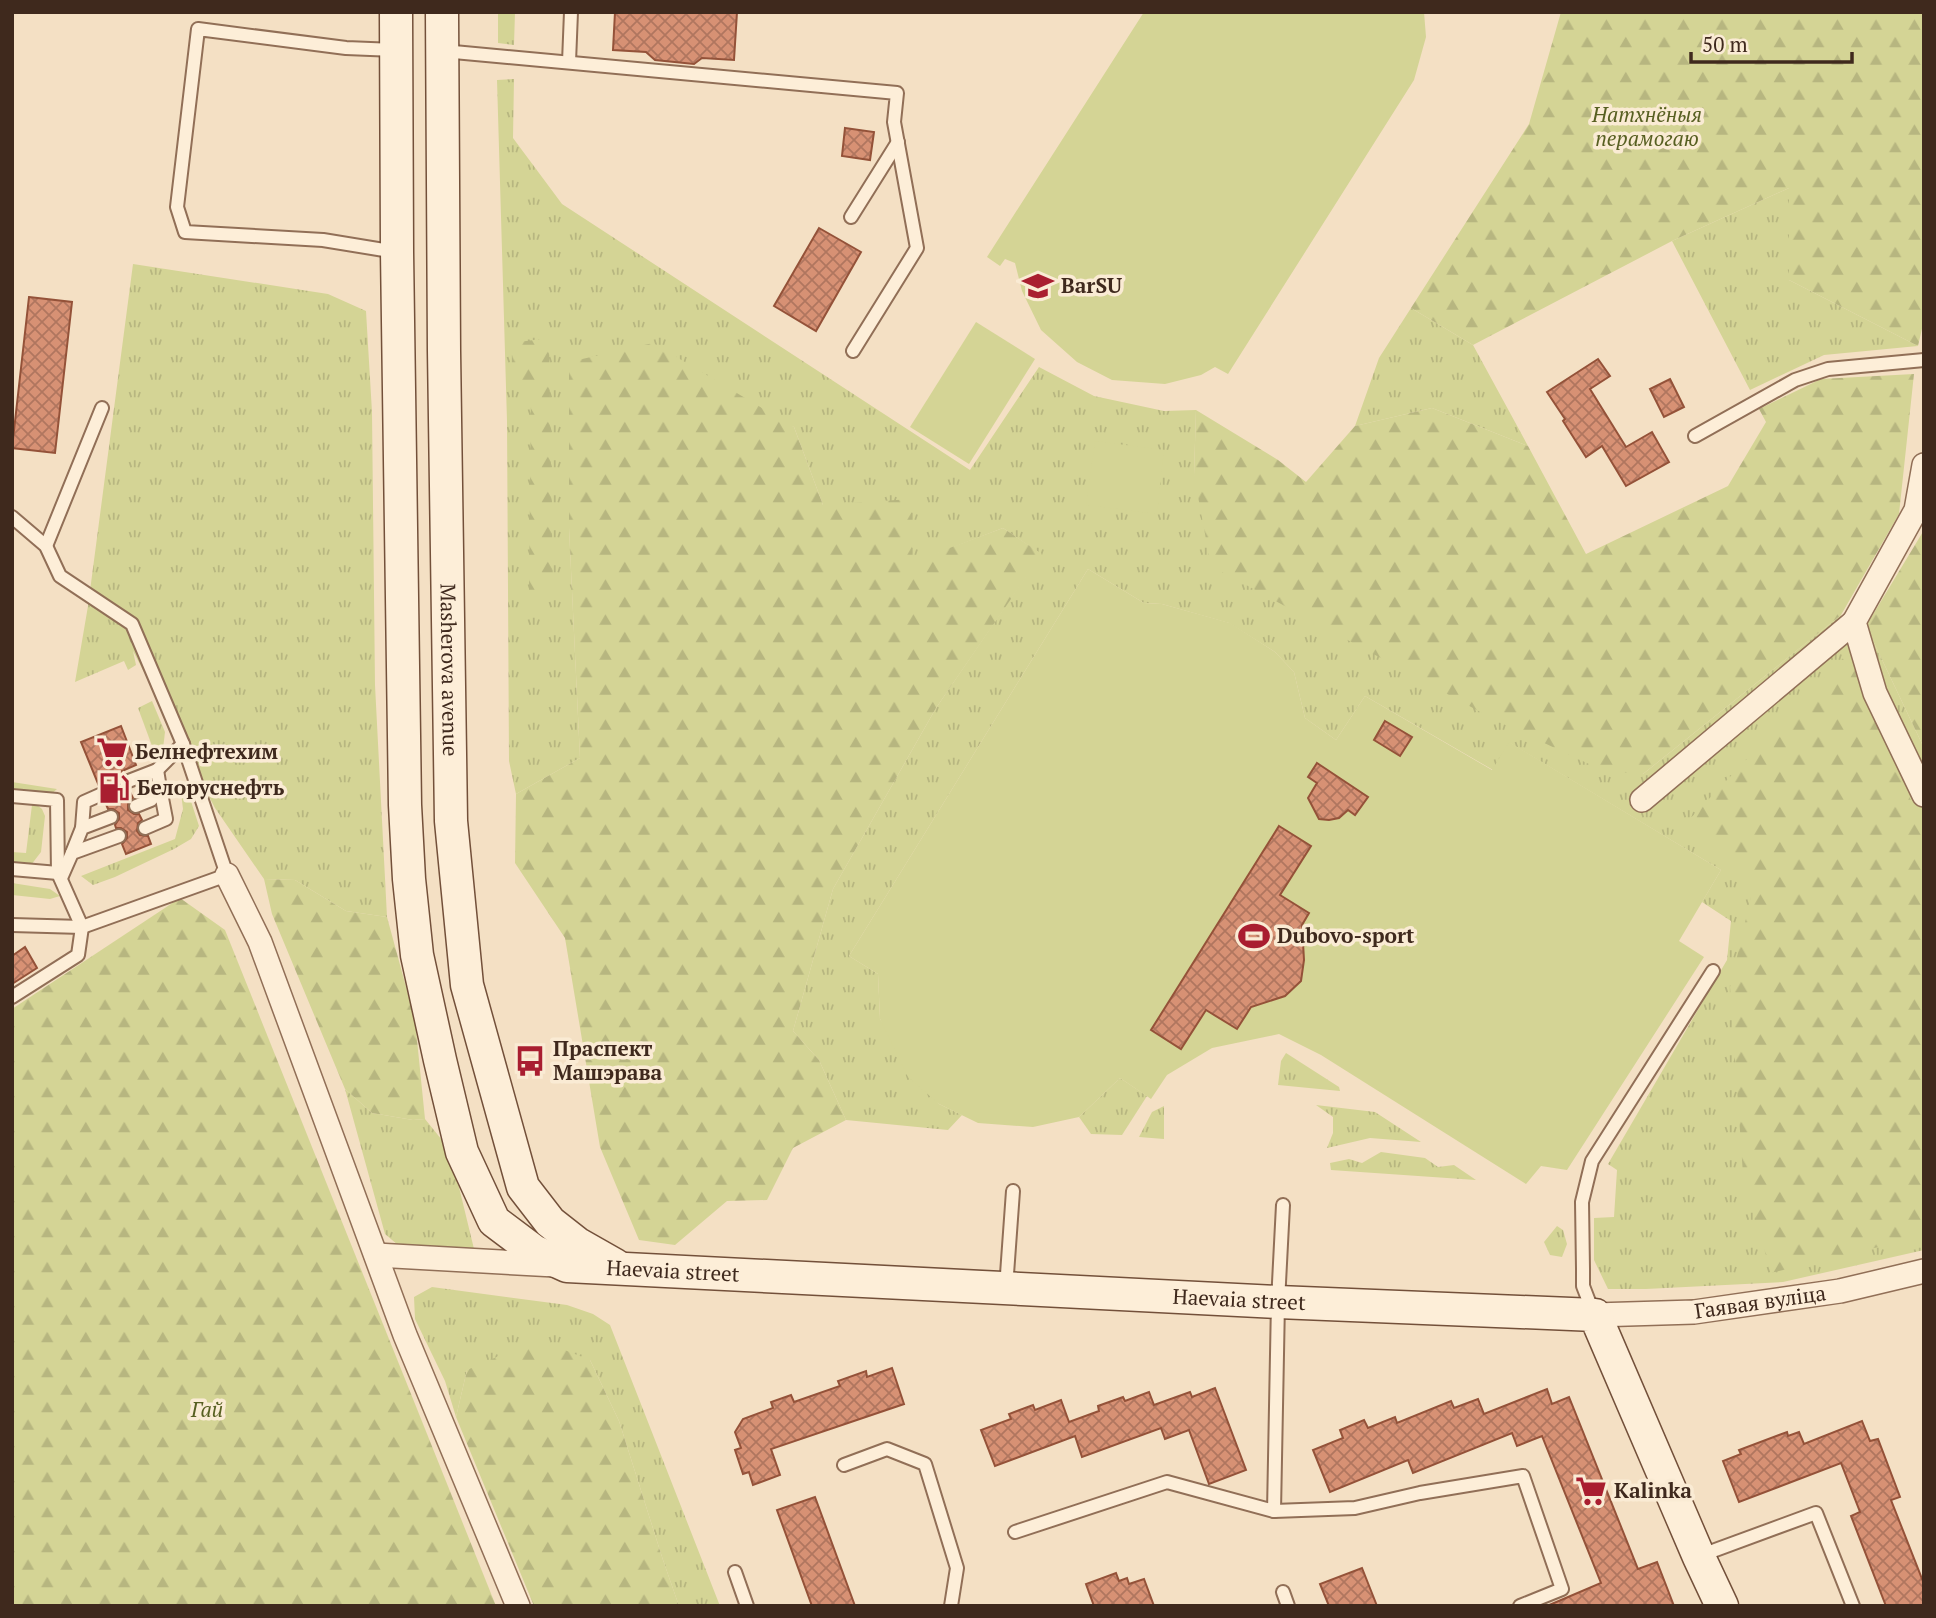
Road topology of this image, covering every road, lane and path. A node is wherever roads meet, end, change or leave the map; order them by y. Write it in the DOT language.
graph roads {
  1 [pos="396,12"];
  2 [pos="442,12"];
  3 [pos="571,12"];
  4 [pos="396,50"];
  5 [pos="442,51"];
  6 [pos="569,62"];
  7 [pos="898,142"];
  8 [pos="851,217"];
  9 [pos="397,252"];
  10 [pos="853,351"];
  11 [pos="1924,360"];
  12 [pos="102,408"];
  13 [pos="1695,436"];
  14 [pos="1924,465"];
  15 [pos="12,517"];
  16 [pos="46,546"];
  17 [pos="1854,622"];
  18 [pos="183,744"];
  19 [pos="157,770"];
  20 [pos="126,782"];
  21 [pos="160,788"];
  22 [pos="102,793"];
  23 [pos="1924,795"];
  24 [pos="12,796"];
  25 [pos="1642,800"];
  26 [pos="136,806"];
  27 [pos="111,817"];
  28 [pos="82,828"];
  29 [pos="145,828"];
  30 [pos="119,836"];
  31 [pos="72,853"];
  32 [pos="12,869"];
  33 [pos="227,875"];
  34 [pos="60,876"];
  35 [pos="12,925"];
  36 [pos="82,927"];
  37 [pos="1713,971"];
  38 [pos="12,997"];
  39 [pos="1013,1191"];
  40 [pos="1283,1205"];
  41 [pos="376,1255"];
  42 [pos="568,1266"];
  43 [pos="622,1269"];
  44 [pos="1924,1271"];
  45 [pos="1006,1288"];
  46 [pos="1278,1302"];
  47 [pos="1595,1315"];
  48 [pos="844,1465"];
  49 [pos="1273,1511"];
  50 [pos="1015,1532"];
  51 [pos="1699,1557"];
  52 [pos="734,1572"];
  53 [pos="1283,1592"];
  54 [pos="518,1606"];
  55 [pos="747,1606"];
  56 [pos="951,1606"];
  57 [pos="1288,1606"];
  58 [pos="1520,1606"];
  59 [pos="1722,1606"];
  60 [pos="1853,1606"];
  1 -- 4 [label="main road"];
  2 -- 5 [label="main road, Masherova avenue"];
  3 -- 6 [label="lane"];
  4 -- 9 [label="main road"];
  4 -- 9 [label="lane"];
  5 -- 6 [label="lane"];
  5 -- 43 [label="main road, Masherova avenue"];
  6 -- 7 [label="lane"];
  7 -- 8 [label="lane"];
  7 -- 10 [label="lane"];
  9 -- 42 [label="main road"];
  11 -- 13 [label="lane"];
  12 -- 16 [label="lane"];
  14 -- 17 [label="street"];
  15 -- 16 [label="lane"];
  16 -- 18 [label="lane"];
  17 -- 23 [label="street"];
  17 -- 25 [label="street"];
  18 -- 19 [label="lane"];
  18 -- 33 [label="lane"];
  19 -- 20 [label="lane"];
  19 -- 21 [label="lane"];
  21 -- 26 [label="lane"];
  21 -- 29 [label="lane"];
  22 -- 28 [label="lane"];
  24 -- 34 [label="lane"];
  27 -- 28 [label="lane"];
  28 -- 31 [label="lane"];
  30 -- 31 [label="lane"];
  31 -- 34 [label="lane"];
  32 -- 34 [label="lane"];
  33 -- 36 [label="lane"];
  33 -- 41 [label="street"];
  34 -- 36 [label="lane"];
  35 -- 36 [label="lane"];
  36 -- 38 [label="lane"];
  37 -- 47 [label="lane"];
  39 -- 45 [label="lane"];
  40 -- 46 [label="lane"];
  41 -- 42 [label="street"];
  41 -- 54 [label="street"];
  42 -- 43 [label="main road, Haevaia street"];
  43 -- 45 [label="main road, Haevaia street"];
  44 -- 47 [label="street, Гаявая вуліца"];
  45 -- 46 [label="main road, Haevaia street"];
  46 -- 47 [label="main road, Haevaia street"];
  46 -- 49 [label="lane"];
  47 -- 51 [label="main road"];
  48 -- 56 [label="lane"];
  49 -- 50 [label="lane"];
  49 -- 58 [label="lane"];
  51 -- 59 [label="main road"];
  51 -- 60 [label="lane"];
  52 -- 55 [label="lane"];
  53 -- 57 [label="lane"];
}
